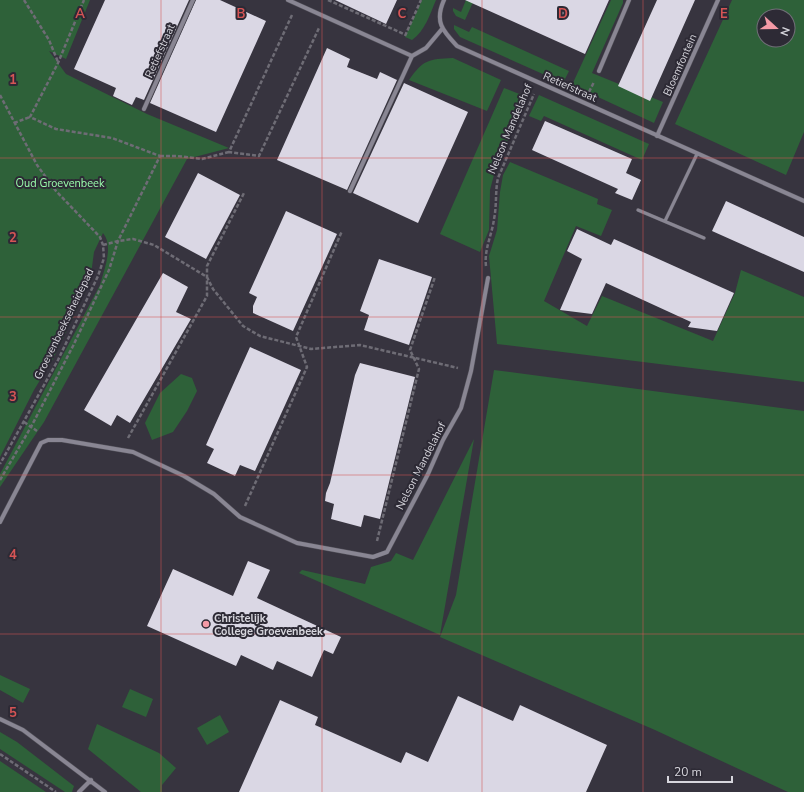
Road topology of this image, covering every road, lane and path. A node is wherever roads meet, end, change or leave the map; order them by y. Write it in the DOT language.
graph roads {
  1 [pos="24,0"];
  2 [pos="84,0"];
  3 [pos="193,0"];
  4 [pos="288,0"];
  5 [pos="328,0"];
  6 [pos="421,0"];
  7 [pos="444,0"];
  8 [pos="629,0"];
  9 [pos="718,0"];
  10 [pos="297,4"];
  11 [pos="324,16"];
  12 [pos="442,29"];
  13 [pos="406,35"];
  14 [pos="399,50"];
  15 [pos="412,56"];
  16 [pos="58,63"];
  17 [pos="599,71"];
  18 [pos="539,83"];
  19 [pos="0,95"];
  20 [pos="584,103"];
  21 [pos="144,109"];
  22 [pos="30,117"];
  23 [pos="14,123"];
  24 [pos="657,136"];
  25 [pos="229,152"];
  26 [pos="697,154"];
  27 [pos="160,156"];
  28 [pos="350,191"];
  29 [pos="244,194"];
  30 [pos="804,201"];
  31 [pos="638,210"];
  32 [pos="665,222"];
  33 [pos="342,231"];
  34 [pos="704,238"];
  35 [pos="118,241"];
  36 [pos="103,245"];
  37 [pos="435,277"];
  38 [pos="207,278"];
  39 [pos="488,278"];
  40 [pos="300,347"];
  41 [pos="415,358"];
  42 [pos="471,371"];
  43 [pos="122,449"];
  44 [pos="0,464"];
  45 [pos="0,480"];
  46 [pos="240,517"];
  47 [pos="0,522"];
  48 [pos="373,557"];
  49 [pos="0,719"];
  50 [pos="0,754"];
  51 [pos="91,780"];
  52 [pos="56,792"];
  53 [pos="79,792"];
  54 [pos="105,792"];
  1 -- 16 [label="path"];
  2 -- 16 [label="path"];
  3 -- 21 [label="street, Retiefstraat"];
  4 -- 10 [label="street"];
  5 -- 13 [label="path"];
  6 -- 13 [label="path"];
  7 -- 12 [label="street"];
  8 -- 17 [label="street"];
  9 -- 24 [label="street, Bloemfontein"];
  10 -- 11 [label="street"];
  10 -- 25 [label="path"];
  11 -- 14 [label="street"];
  11 -- 25 [label="path"];
  12 -- 15 [label="street"];
  12 -- 18 [label="street, Retiefstraat"];
  13 -- 14 [label="path"];
  14 -- 15 [label="street"];
  15 -- 28 [label="street"];
  16 -- 22 [label="path"];
  17 -- 20 [label="path"];
  18 -- 20 [label="street, Retiefstraat"];
  18 -- 39 [label="path, Nelson Mandelahof"];
  19 -- 23 [label="path"];
  20 -- 24 [label="street, Retiefstraat"];
  22 -- 23 [label="path"];
  22 -- 27 [label="path"];
  23 -- 36 [label="path"];
  24 -- 26 [label="street, Retiefstraat"];
  25 -- 27 [label="path"];
  26 -- 30 [label="street, Retiefstraat"];
  26 -- 32 [label="lane"];
  27 -- 35 [label="path"];
  29 -- 38 [label="path"];
  31 -- 32 [label="lane"];
  32 -- 34 [label="lane"];
  33 -- 40 [label="path"];
  35 -- 36 [label="path"];
  35 -- 38 [label="path"];
  35 -- 45 [label="path"];
  36 -- 44 [label="path, Groevenbeekseheidepad"];
  37 -- 41 [label="path, Nelson Mandelahof"];
  38 -- 40 [label="path"];
  38 -- 43 [label="path"];
  39 -- 42 [label="street, Nelson Mandelahof"];
  40 -- 41 [label="path"];
  40 -- 46 [label="path"];
  41 -- 42 [label="path"];
  41 -- 48 [label="path, Nelson Mandelahof"];
  42 -- 48 [label="street, Nelson Mandelahof"];
  43 -- 46 [label="street"];
  43 -- 47 [label="street"];
  46 -- 48 [label="street"];
  49 -- 51 [label="street"];
  50 -- 52 [label="path"];
  51 -- 53 [label="street"];
  51 -- 54 [label="street"];
}
